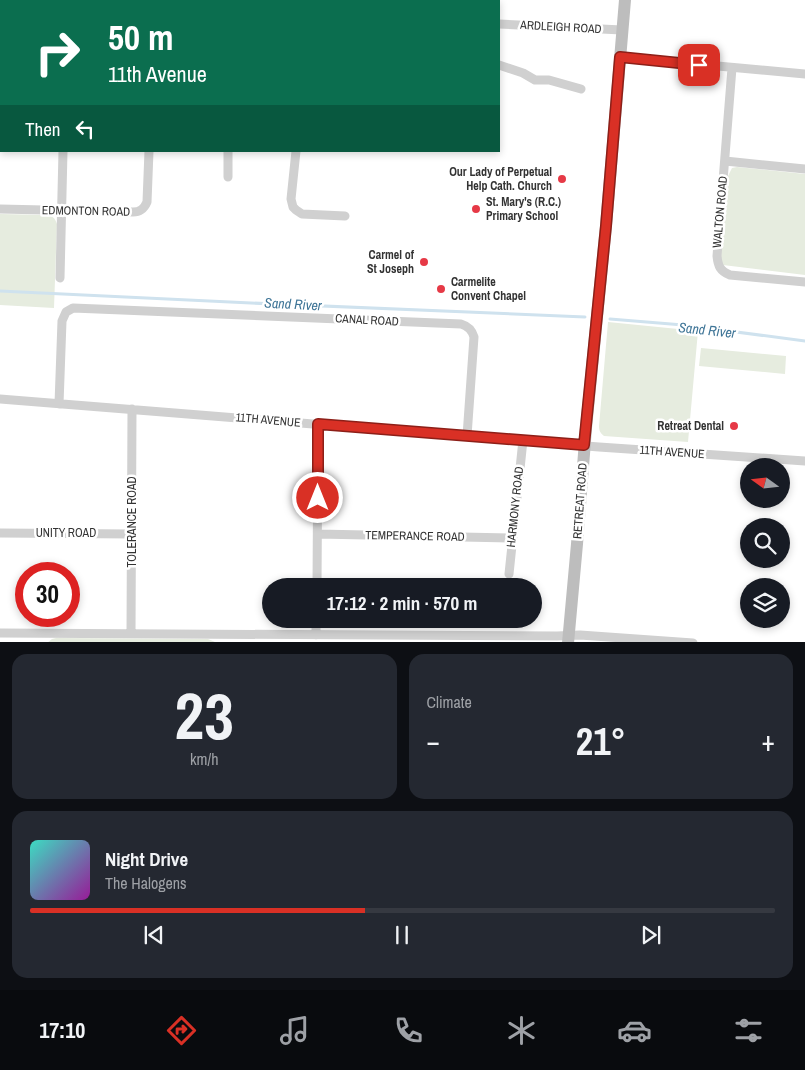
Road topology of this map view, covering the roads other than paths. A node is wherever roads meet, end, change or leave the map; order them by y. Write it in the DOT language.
graph roads {
  1 [pos="625,0"];
  2 [pos="500,24"];
  3 [pos="622,30"];
  4 [pos="620,57"];
  5 [pos="500,65"];
  6 [pos="732,68"];
  7 [pos="805,74"];
  8 [pos="581,89"];
  9 [pos="63,152"];
  10 [pos="149,152"];
  11 [pos="228,152"];
  12 [pos="296,152"];
  13 [pos="725,161"];
  14 [pos="805,168"];
  15 [pos="228,177"];
  16 [pos="0,210"];
  17 [pos="62,211"];
  18 [pos="345,216"];
  19 [pos="60,278"];
  20 [pos="805,282"];
  21 [pos="0,399"];
  22 [pos="59,404"];
  23 [pos="132,410"];
  24 [pos="318,424"];
  25 [pos="467,436"];
  26 [pos="523,440"];
  27 [pos="584,445"];
  28 [pos="805,461"];
  29 [pos="0,533"];
  30 [pos="132,534"];
  31 [pos="318,534"];
  32 [pos="512,538"];
  33 [pos="509,574"];
  34 [pos="317,578"];
  35 [pos="316,628"];
  36 [pos="0,633"];
  37 [pos="131,634"];
  38 [pos="316,635"];
  39 [pos="40,638"];
  40 [pos="223,638"];
  41 [pos="568,639"];
  42 [pos="692,642"];
  1 -- 3 [label="main road, RETREAT ROAD"];
  2 -- 3 [label="street, ARDLEIGH ROAD"];
  3 -- 4 [label="main road, RETREAT ROAD"];
  4 -- 6 [label="street"];
  4 -- 27 [label="main road, RETREAT ROAD"];
  5 -- 8 [label="street"];
  6 -- 7 [label="street"];
  6 -- 13 [label="street, WALTON ROAD"];
  9 -- 17 [label="street"];
  10 -- 17 [label="street, EDMONTON ROAD"];
  11 -- 15 [label="street"];
  12 -- 18 [label="street"];
  13 -- 14 [label="street"];
  13 -- 20 [label="street, WALTON ROAD"];
  16 -- 17 [label="street, EDMONTON ROAD"];
  17 -- 19 [label="street"];
  21 -- 22 [label="street, 11TH AVENUE"];
  22 -- 23 [label="street, 11TH AVENUE"];
  22 -- 25 [label="street, CANAL ROAD"];
  23 -- 24 [label="street, 11TH AVENUE"];
  23 -- 30 [label="street, TOLERANCE ROAD"];
  24 -- 25 [label="street, 11TH AVENUE"];
  24 -- 31 [label="street"];
  25 -- 26 [label="street, 11TH AVENUE"];
  26 -- 27 [label="street, 11TH AVENUE"];
  26 -- 32 [label="street, HARMONY ROAD"];
  27 -- 28 [label="street, 11TH AVENUE"];
  27 -- 41 [label="main road, RETREAT ROAD"];
  29 -- 30 [label="street, UNITY ROAD"];
  30 -- 37 [label="street, TOLERANCE ROAD"];
  31 -- 32 [label="street, TEMPERANCE ROAD"];
  31 -- 34 [label="street"];
  32 -- 33 [label="street, HARMONY ROAD"];
  35 -- 38 [label="street"];
  36 -- 39 [label="street"];
  37 -- 39 [label="street"];
  37 -- 40 [label="street"];
  38 -- 40 [label="street"];
  38 -- 41 [label="street"];
  41 -- 42 [label="street"];
}
